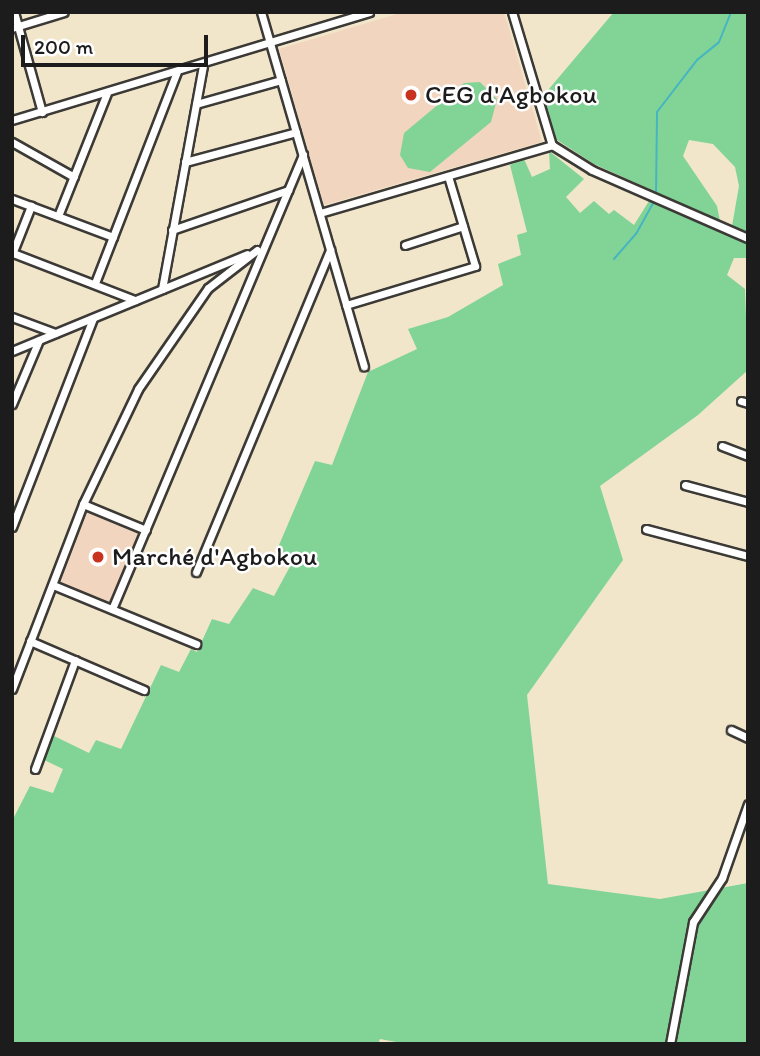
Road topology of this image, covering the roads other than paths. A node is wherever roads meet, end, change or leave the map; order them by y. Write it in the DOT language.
graph roads {
  1 [pos="13,12"];
  2 [pos="64,12"];
  3 [pos="261,12"];
  4 [pos="369,12"];
  5 [pos="512,12"];
  6 [pos="15,27"];
  7 [pos="270,43"];
  8 [pos="203,65"];
  9 [pos="177,72"];
  10 [pos="281,80"];
  11 [pos="107,93"];
  12 [pos="196,104"];
  13 [pos="42,112"];
  14 [pos="12,120"];
  15 [pos="296,132"];
  16 [pos="12,142"];
  17 [pos="552,145"];
  18 [pos="303,155"];
  19 [pos="185,162"];
  20 [pos="448,176"];
  21 [pos="74,177"];
  22 [pos="288,190"];
  23 [pos="12,199"];
  24 [pos="31,206"];
  25 [pos="320,213"];
  26 [pos="58,216"];
  27 [pos="463,226"];
  28 [pos="172,230"];
  29 [pos="113,237"];
  30 [pos="748,237"];
  31 [pos="405,244"];
  32 [pos="260,249"];
  33 [pos="330,250"];
  34 [pos="13,253"];
  35 [pos="95,283"];
  36 [pos="162,289"];
  37 [pos="135,300"];
  38 [pos="346,305"];
  39 [pos="12,317"];
  40 [pos="93,318"];
  41 [pos="56,333"];
  42 [pos="39,340"];
  43 [pos="12,351"];
  44 [pos="364,366"];
  45 [pos="12,404"];
  46 [pos="722,446"];
  47 [pos="748,456"];
  48 [pos="685,485"];
  49 [pos="748,502"];
  50 [pos="83,504"];
  51 [pos="12,527"];
  52 [pos="646,529"];
  53 [pos="146,530"];
  54 [pos="748,556"];
  55 [pos="196,572"];
  56 [pos="52,585"];
  57 [pos="113,610"];
  58 [pos="30,641"];
  59 [pos="196,644"];
  60 [pos="75,660"];
  61 [pos="13,686"];
  62 [pos="144,690"];
  63 [pos="731,730"];
  64 [pos="748,738"];
  65 [pos="35,769"];
  66 [pos="748,804"];
  67 [pos="670,1044"];
  1 -- 6 [label="street"];
  2 -- 6 [label="street"];
  3 -- 7 [label="street"];
  4 -- 7 [label="street"];
  5 -- 17 [label="street"];
  6 -- 13 [label="street"];
  7 -- 8 [label="street"];
  7 -- 10 [label="street"];
  8 -- 9 [label="street"];
  8 -- 12 [label="street"];
  9 -- 11 [label="street"];
  9 -- 29 [label="street"];
  10 -- 12 [label="street"];
  10 -- 15 [label="street"];
  11 -- 13 [label="street"];
  11 -- 21 [label="street"];
  12 -- 19 [label="street"];
  13 -- 14 [label="street"];
  15 -- 18 [label="street"];
  15 -- 19 [label="street"];
  16 -- 21 [label="street"];
  17 -- 20 [label="street"];
  17 -- 30 [label="street"];
  18 -- 22 [label="street"];
  18 -- 25 [label="street"];
  19 -- 28 [label="street"];
  20 -- 25 [label="street"];
  20 -- 27 [label="street"];
  21 -- 26 [label="street"];
  22 -- 28 [label="street"];
  22 -- 32 [label="street"];
  23 -- 24 [label="street"];
  24 -- 26 [label="street"];
  24 -- 34 [label="street"];
  25 -- 33 [label="street"];
  26 -- 29 [label="street"];
  27 -- 31 [label="street"];
  27 -- 38 [label="street"];
  28 -- 36 [label="street"];
  29 -- 35 [label="street"];
  32 -- 36 [label="street"];
  32 -- 50 [label="street"];
  32 -- 53 [label="street"];
  33 -- 38 [label="street"];
  33 -- 55 [label="street"];
  34 -- 35 [label="street"];
  35 -- 37 [label="street"];
  36 -- 37 [label="street"];
  37 -- 40 [label="street"];
  38 -- 44 [label="street"];
  39 -- 41 [label="street"];
  40 -- 41 [label="street"];
  40 -- 51 [label="street"];
  41 -- 42 [label="street"];
  42 -- 43 [label="street"];
  42 -- 45 [label="street"];
  46 -- 47 [label="street"];
  48 -- 49 [label="street"];
  50 -- 53 [label="street"];
  50 -- 56 [label="street"];
  52 -- 54 [label="street"];
  53 -- 57 [label="street"];
  56 -- 57 [label="street"];
  56 -- 58 [label="street"];
  57 -- 59 [label="street"];
  58 -- 60 [label="street"];
  58 -- 61 [label="street"];
  60 -- 62 [label="street"];
  60 -- 65 [label="street"];
  63 -- 64 [label="street"];
  66 -- 67 [label="street"];
}
